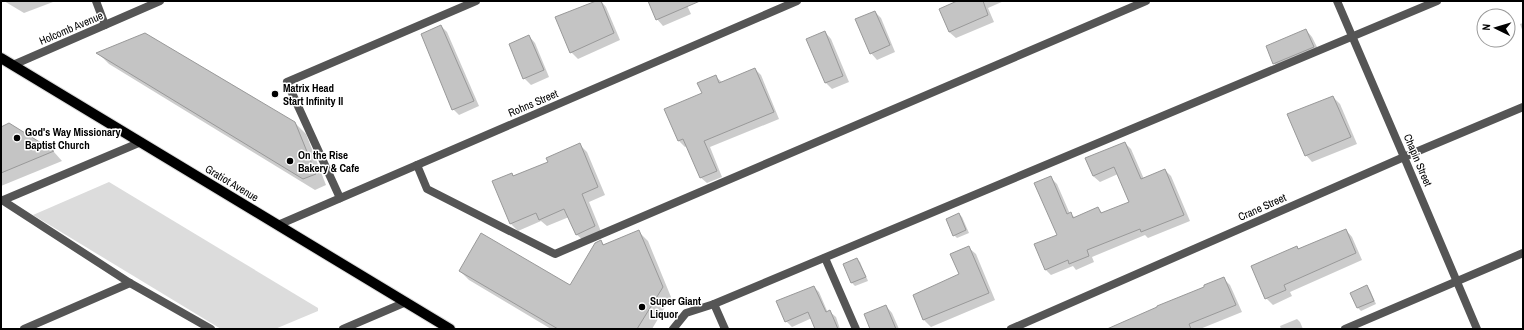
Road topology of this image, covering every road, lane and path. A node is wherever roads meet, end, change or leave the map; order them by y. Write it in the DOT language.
graph roads {
  1 [pos="96,1"];
  2 [pos="160,1"];
  3 [pos="476,1"];
  4 [pos="797,1"];
  5 [pos="1146,1"];
  6 [pos="1337,1"];
  7 [pos="1437,1"];
  8 [pos="105,25"];
  9 [pos="1352,37"];
  10 [pos="1,58"];
  11 [pos="13,65"];
  12 [pos="1523,107"];
  13 [pos="142,142"];
  14 [pos="1404,157"];
  15 [pos="417,166"];
  16 [pos="340,198"];
  17 [pos="2,201"];
  18 [pos="278,225"];
  19 [pos="1523,252"];
  20 [pos="825,258"];
  21 [pos="1456,281"];
  22 [pos="130,284"];
  23 [pos="406,302"];
  24 [pos="714,304"];
  25 [pos="24,329"];
  26 [pos="211,329"];
  27 [pos="343,329"];
  28 [pos="450,329"];
  29 [pos="673,329"];
  30 [pos="725,329"];
  31 [pos="856,329"];
  32 [pos="1011,329"];
  33 [pos="1345,329"];
  34 [pos="1477,329"];
  1 -- 8 [label="street"];
  2 -- 8 [label="street, Holcomb Avenue"];
  3 -- 16 [label="street"];
  4 -- 15 [label="street, Rohns Street"];
  5 -- 15 [label="street"];
  6 -- 9 [label="street, Chapin Street"];
  7 -- 9 [label="street"];
  8 -- 11 [label="street, Holcomb Avenue"];
  9 -- 14 [label="street, Chapin Street"];
  9 -- 20 [label="street"];
  10 -- 11 [label="main road, Gratiot Avenue"];
  11 -- 13 [label="main road, Gratiot Avenue"];
  12 -- 14 [label="street, Crane Street"];
  13 -- 17 [label="street"];
  13 -- 18 [label="main road, Gratiot Avenue"];
  14 -- 21 [label="street, Chapin Street"];
  14 -- 32 [label="street, Crane Street"];
  15 -- 16 [label="street, Rohns Street"];
  16 -- 18 [label="street, Rohns Street"];
  17 -- 22 [label="street"];
  18 -- 23 [label="main road, Gratiot Avenue"];
  19 -- 21 [label="street"];
  20 -- 24 [label="street"];
  20 -- 31 [label="street"];
  21 -- 33 [label="street"];
  21 -- 34 [label="street, Chapin Street"];
  22 -- 25 [label="street"];
  22 -- 26 [label="street"];
  23 -- 27 [label="street"];
  23 -- 28 [label="main road, Gratiot Avenue"];
  24 -- 29 [label="street"];
  24 -- 30 [label="street"];
}
